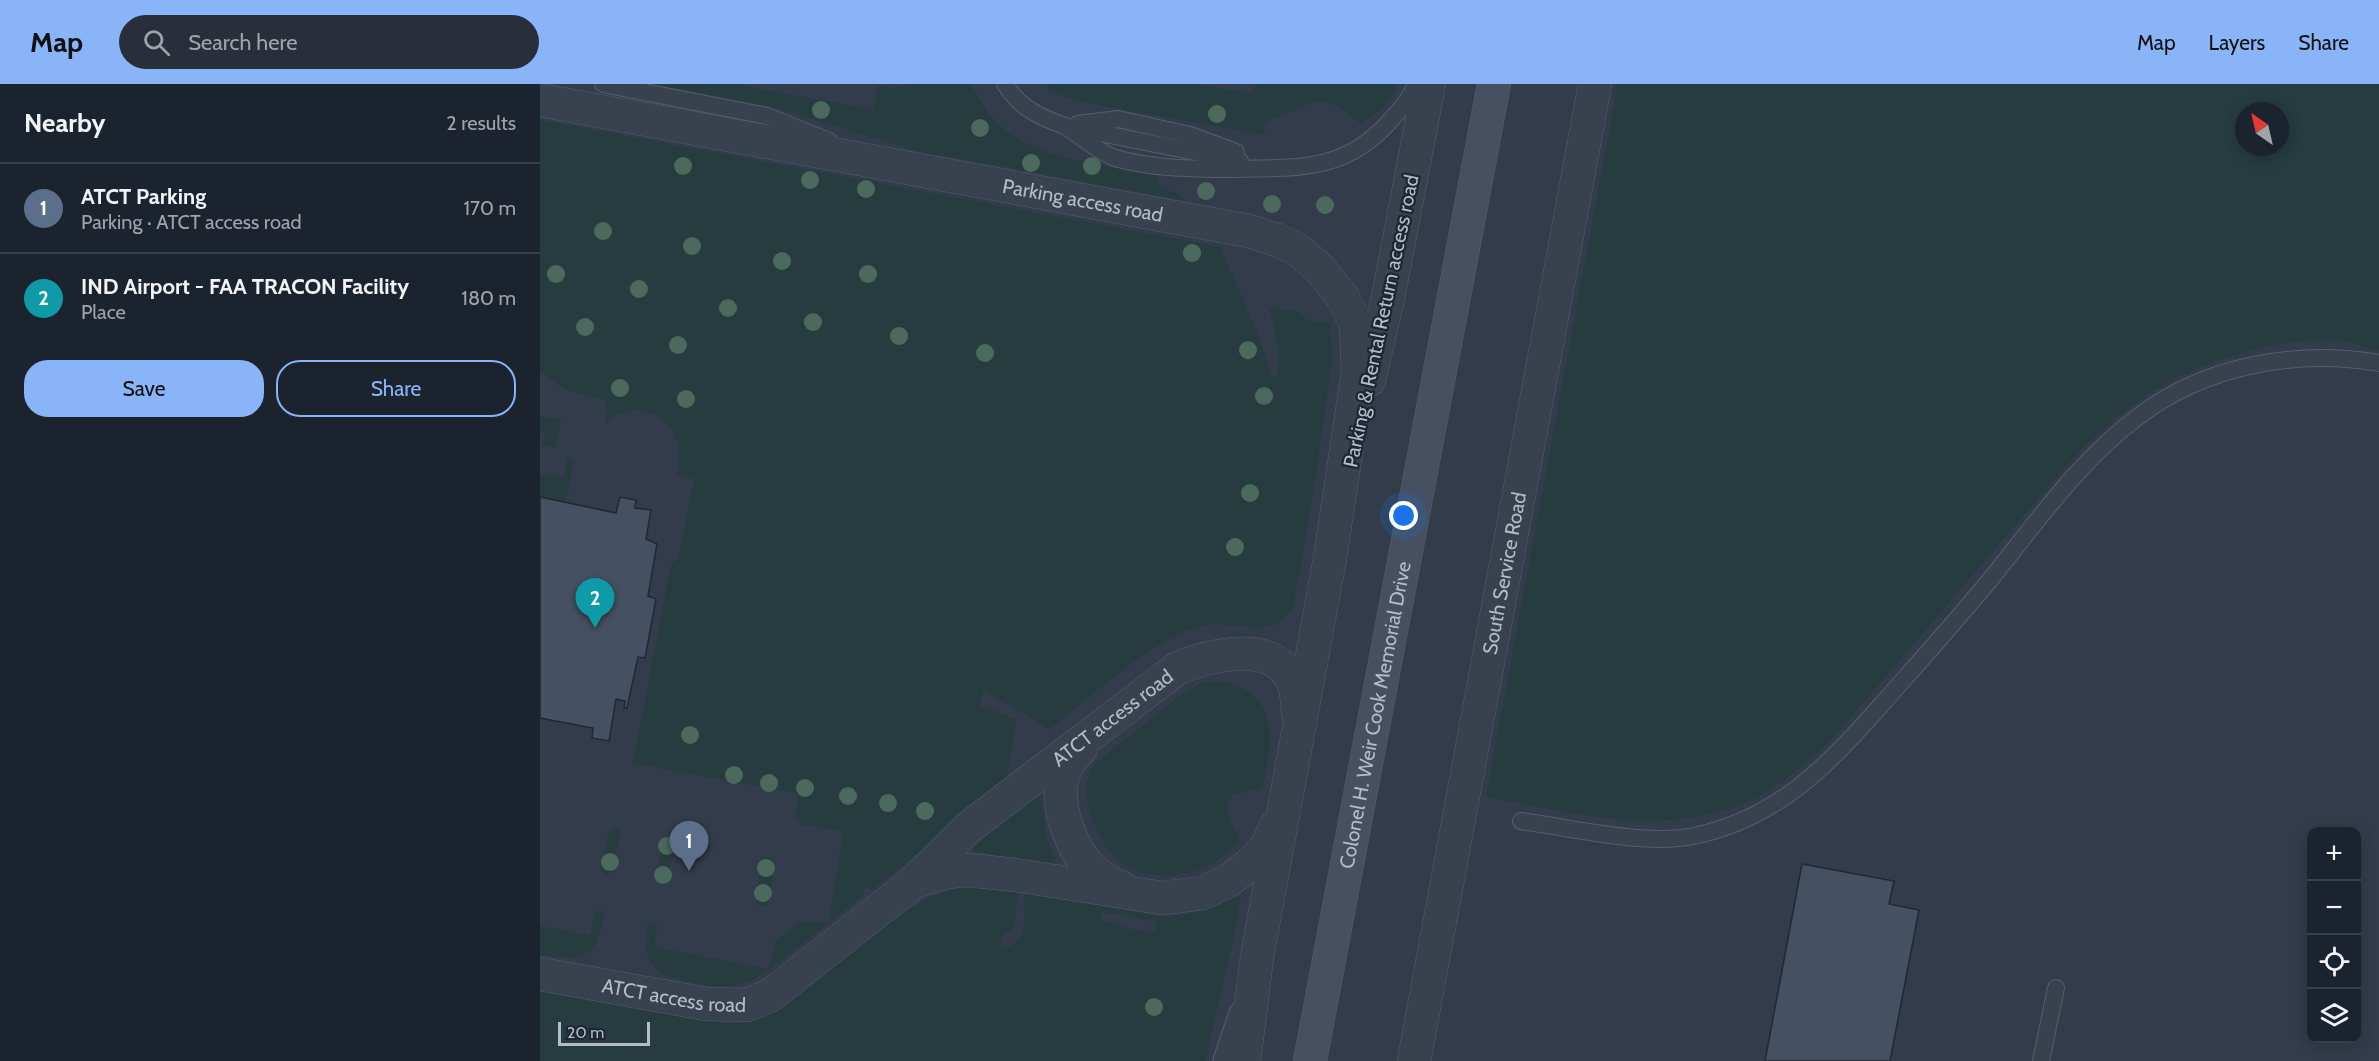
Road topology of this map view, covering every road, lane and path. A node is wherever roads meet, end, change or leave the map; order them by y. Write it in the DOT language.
graph roads {
  1 [pos="603,84"];
  2 [pos="1005,84"];
  3 [pos="1416,84"];
  4 [pos="1429,84"];
  5 [pos="1494,84"];
  6 [pos="1595,84"];
  7 [pos="540,100"];
  8 [pos="1065,126"];
  9 [pos="889,164"];
  10 [pos="1276,168"];
  11 [pos="2379,363"];
  12 [pos="1330,558"];
  13 [pos="1299,730"];
  14 [pos="1096,731"];
  15 [pos="1284,809"];
  16 [pos="1521,821"];
  17 [pos="913,883"];
  18 [pos="1132,893"];
  19 [pos="1257,957"];
  20 [pos="540,974"];
  21 [pos="2056,988"];
  22 [pos="1221,1061"];
  23 [pos="1244,1061"];
  24 [pos="1310,1061"];
  25 [pos="1414,1061"];
  26 [pos="2041,1061"];
  1 -- 9 [label="lane"];
  2 -- 8 [label="lane"];
  3 -- 10 [label="lane"];
  4 -- 12 [label="street, Parking & Rental Return access road"];
  5 -- 24 [label="street, Colonel H. Weir Cook Memorial Drive"];
  6 -- 25 [label="street, South Service Road"];
  7 -- 9 [label="street, Parking access road"];
  8 -- 10 [label="lane"];
  8 -- 10 [label="lane"];
  9 -- 12 [label="street, Parking access road"];
  11 -- 16 [label="lane"];
  12 -- 13 [label="street"];
  13 -- 14 [label="street, ATCT access road"];
  13 -- 15 [label="street"];
  14 -- 17 [label="street, ATCT access road"];
  14 -- 18 [label="street"];
  15 -- 18 [label="street, ATCT access road"];
  15 -- 19 [label="street"];
  17 -- 18 [label="street, ATCT access road"];
  17 -- 20 [label="street, ATCT access road"];
  19 -- 22 [label="lane"];
  19 -- 23 [label="street"];
  21 -- 26 [label="lane"];
}
